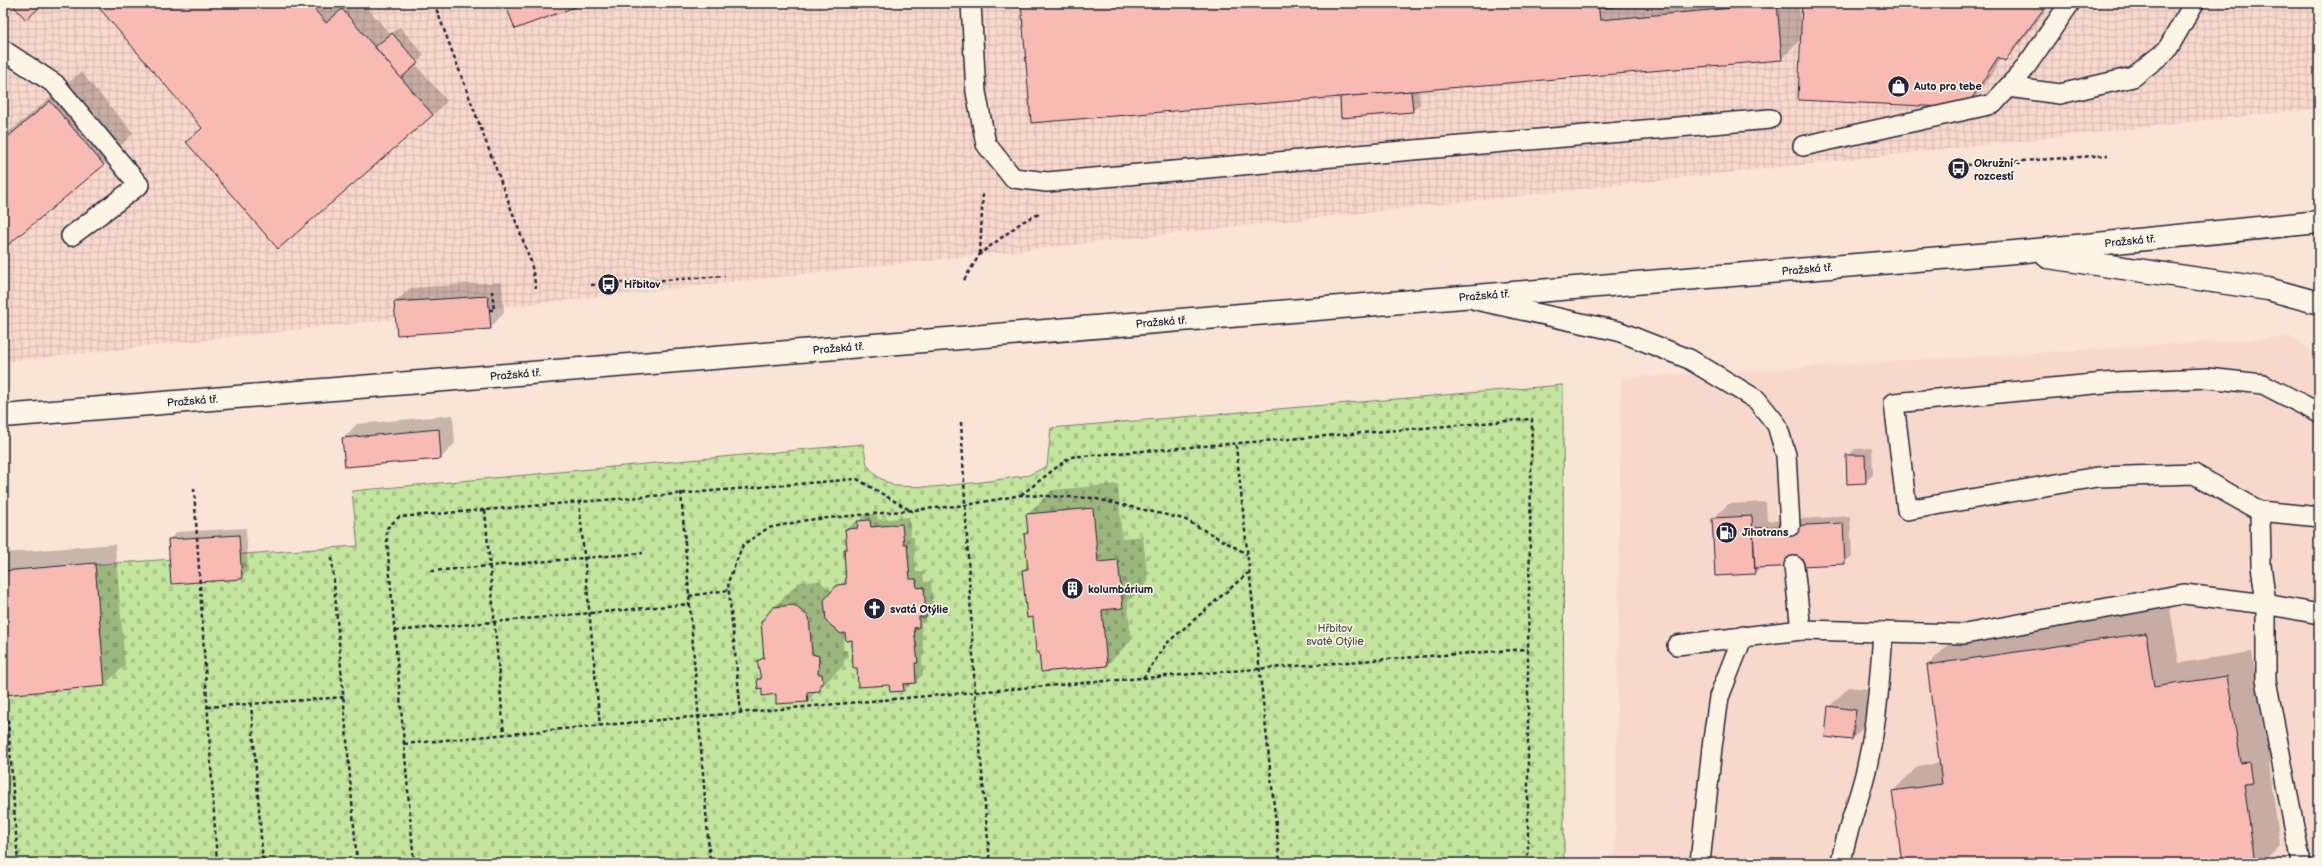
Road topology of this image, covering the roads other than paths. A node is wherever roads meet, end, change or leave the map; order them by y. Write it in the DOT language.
graph roads {
  1 [pos="971,3"];
  2 [pos="2070,3"];
  3 [pos="2194,3"];
  4 [pos="3,50"];
  5 [pos="2008,87"];
  6 [pos="1770,118"];
  7 [pos="1803,146"];
  8 [pos="2319,222"];
  9 [pos="71,236"];
  10 [pos="2015,252"];
  11 [pos="1465,297"];
  12 [pos="2319,303"];
  13 [pos="2319,413"];
  14 [pos="3,416"];
  15 [pos="2260,511"];
  16 [pos="2319,517"];
  17 [pos="1790,526"];
  18 [pos="1794,566"];
  19 [pos="2266,604"];
  20 [pos="2319,614"];
  21 [pos="1801,630"];
  22 [pos="1883,632"];
  23 [pos="1743,636"];
  24 [pos="1677,644"];
  25 [pos="1700,863"];
  26 [pos="1841,863"];
  27 [pos="2301,863"];
  1 -- 6 [label="lane"];
  2 -- 5 [label="lane"];
  3 -- 5 [label="lane"];
  4 -- 9 [label="lane"];
  5 -- 7 [label="lane"];
  8 -- 10 [label="main road, Pražská tř."];
  10 -- 11 [label="main road, Pražská tř."];
  10 -- 12 [label="main road"];
  11 -- 14 [label="main road, Pražská tř."];
  11 -- 17 [label="lane"];
  13 -- 15 [label="lane"];
  15 -- 16 [label="lane"];
  15 -- 19 [label="lane"];
  18 -- 21 [label="lane"];
  19 -- 20 [label="lane"];
  19 -- 22 [label="lane"];
  19 -- 27 [label="lane"];
  21 -- 22 [label="lane"];
  21 -- 23 [label="lane"];
  22 -- 26 [label="lane"];
  23 -- 24 [label="lane"];
  23 -- 25 [label="lane"];
}
